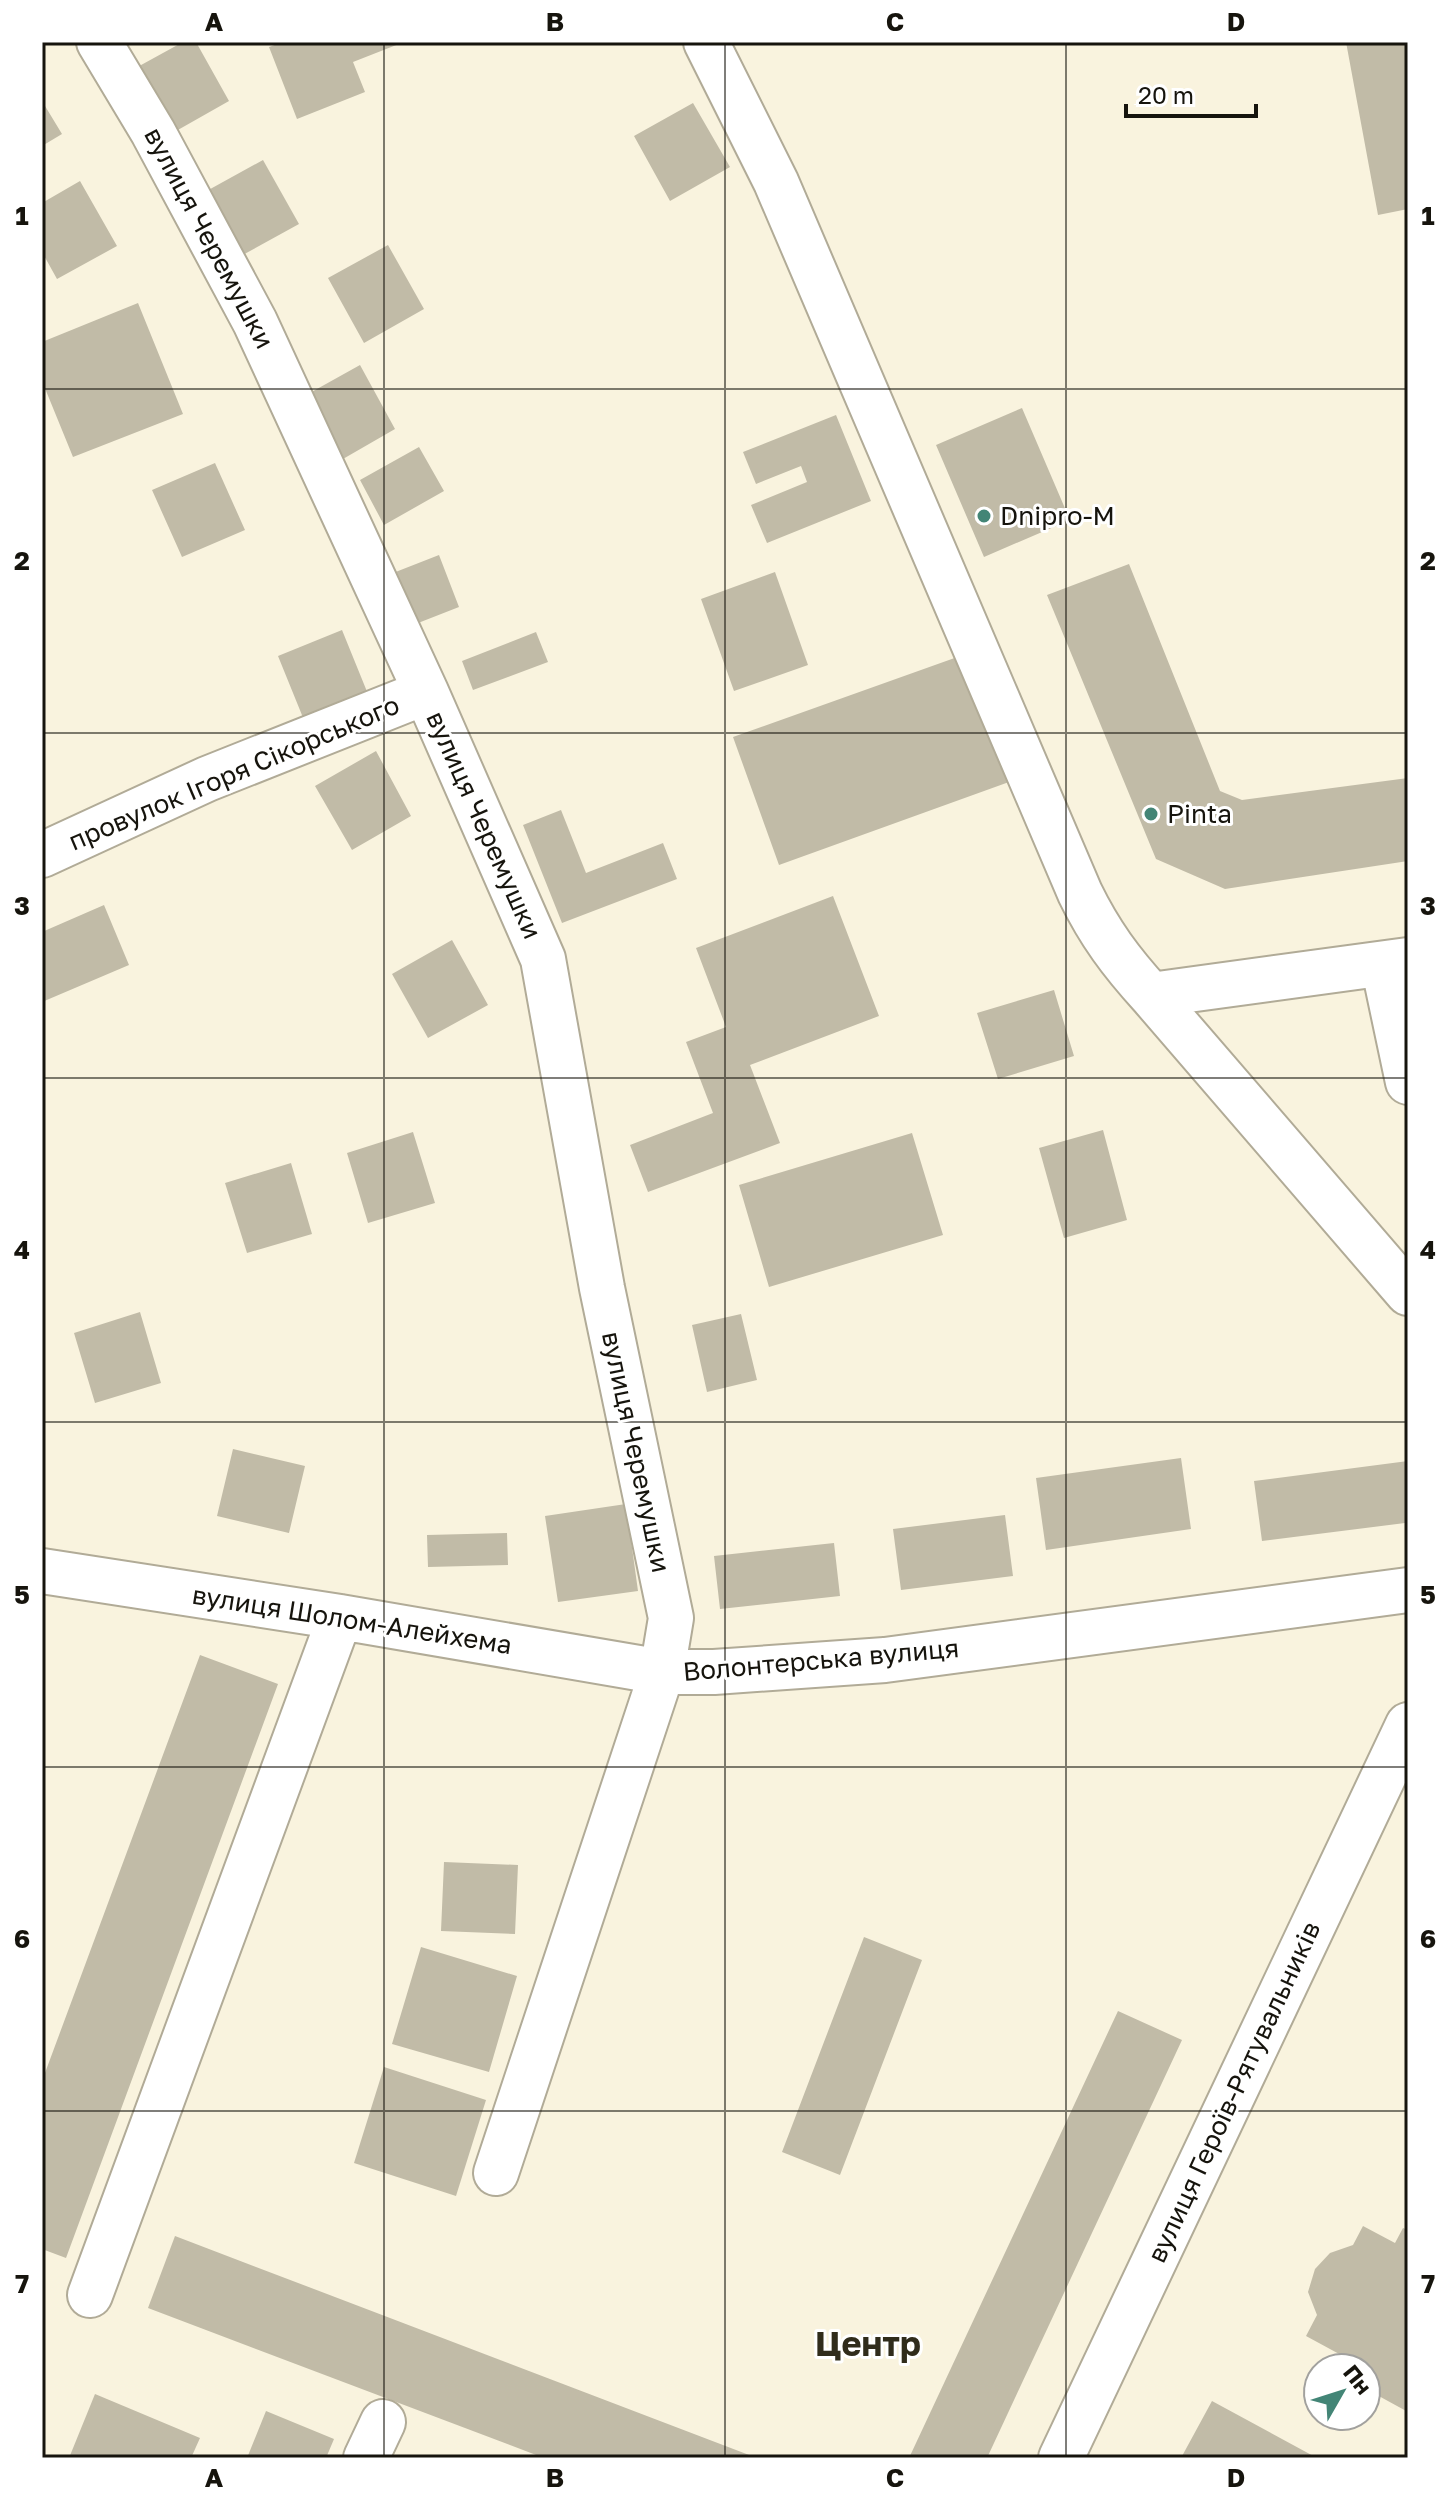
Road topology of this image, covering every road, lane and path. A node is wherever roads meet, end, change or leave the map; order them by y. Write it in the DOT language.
graph roads {
  1 [pos="99,42"];
  2 [pos="706,42"];
  3 [pos="426,692"];
  4 [pos="42,855"];
  5 [pos="1396,962"];
  6 [pos="1151,995"];
  7 [pos="1408,1082"];
  8 [pos="1408,1293"];
  9 [pos="42,1571"];
  10 [pos="1408,1590"];
  11 [pos="340,1617"];
  12 [pos="662,1672"];
  13 [pos="1408,1725"];
  14 [pos="496,2173"];
  15 [pos="90,2295"];
  16 [pos="1061,2458"];
  1 -- 3 [label="street, вулиця Черемушки"];
  2 -- 6 [label="street"];
  3 -- 4 [label="street, провулок Ігоря Сікорського"];
  3 -- 12 [label="street, вулиця Черемушки"];
  5 -- 6 [label="street"];
  5 -- 7 [label="street"];
  6 -- 8 [label="street"];
  9 -- 11 [label="street, вулиця Шолом-Алейхема"];
  10 -- 12 [label="street, Волонтерська вулиця"];
  11 -- 12 [label="street, вулиця Шолом-Алейхема"];
  11 -- 15 [label="street"];
  12 -- 14 [label="street, Волонтерська вулиця"];
  13 -- 16 [label="street, вулиця Героїв-Рятувальників"];
}
